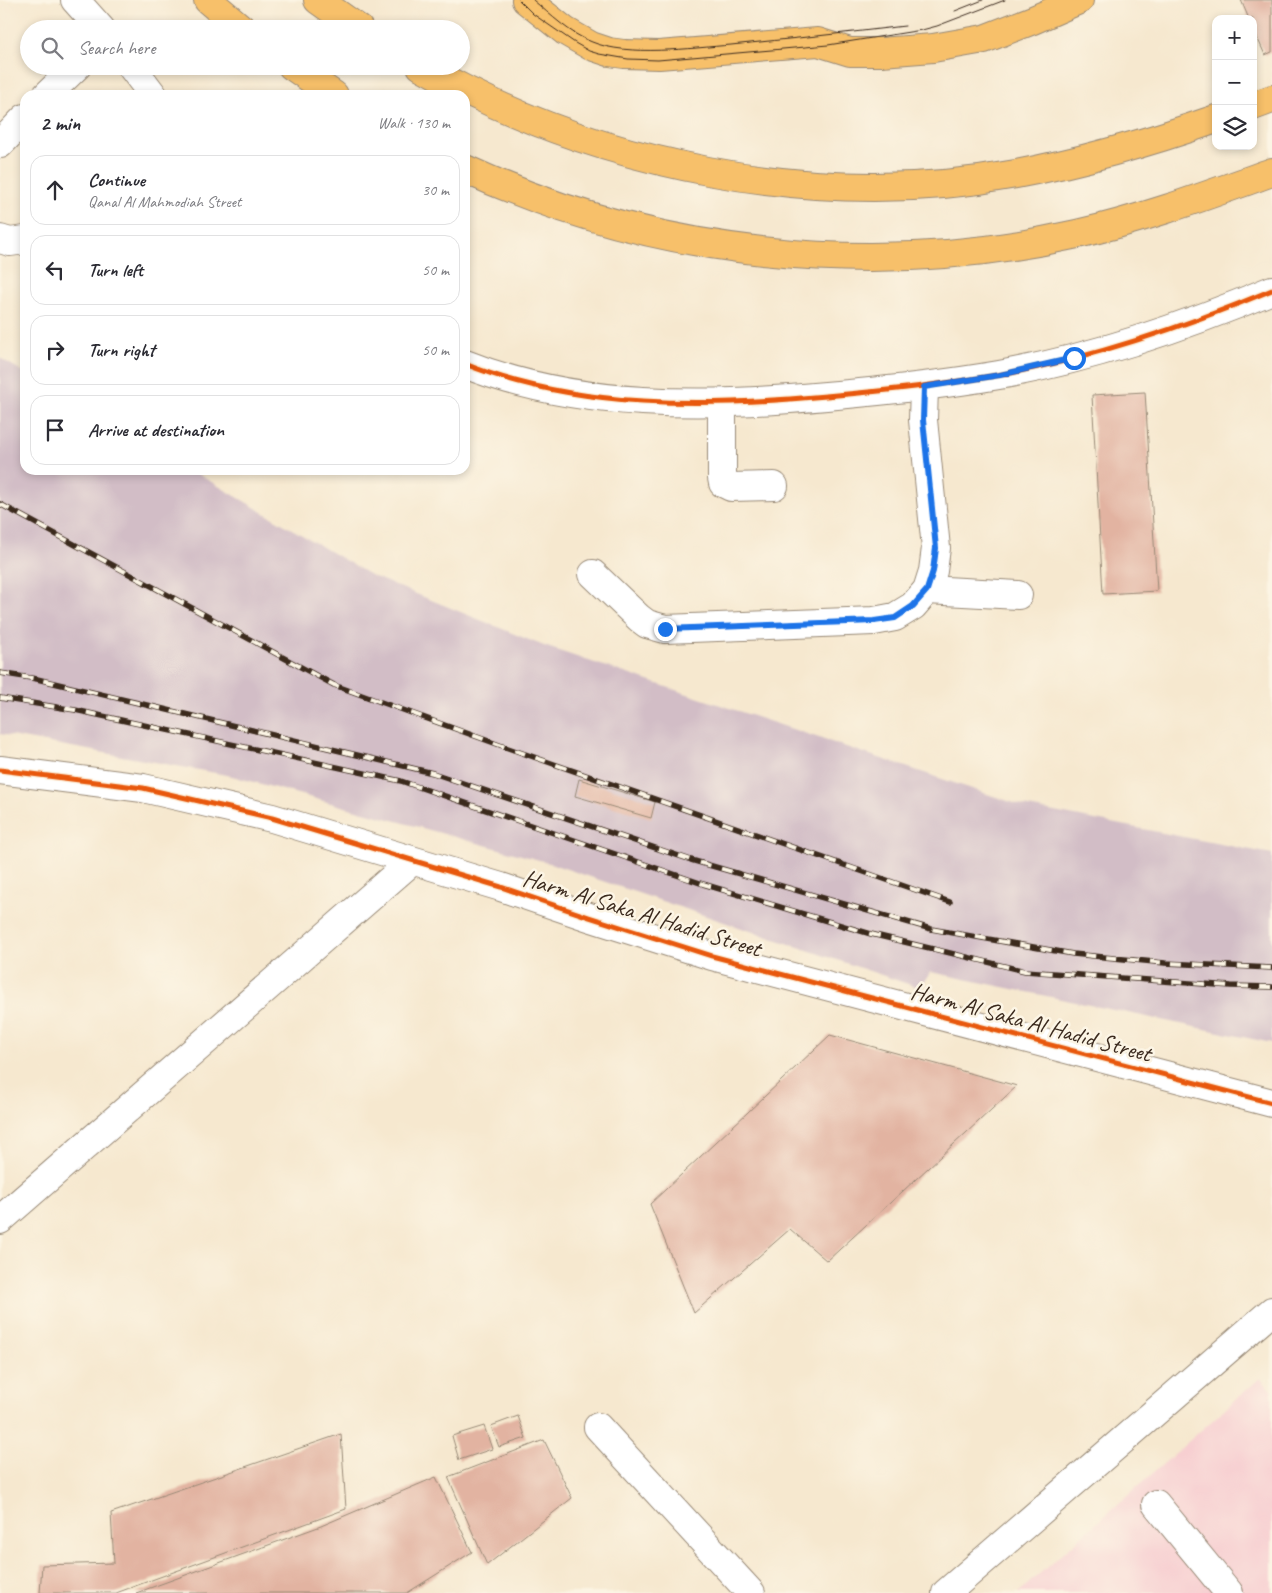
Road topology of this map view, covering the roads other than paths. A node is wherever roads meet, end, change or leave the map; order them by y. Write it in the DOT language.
graph roads {
  1 [pos="75,0"];
  2 [pos="208,0"];
  3 [pos="318,0"];
  4 [pos="526,0"];
  5 [pos="1079,0"];
  6 [pos="93,20"];
  7 [pos="231,20"];
  8 [pos="346,20"];
  9 [pos="68,75"];
  10 [pos="138,75"];
  11 [pos="305,75"];
  12 [pos="438,75"];
  13 [pos="52,90"];
  14 [pos="149,90"];
  15 [pos="327,90"];
  16 [pos="467,90"];
  17 [pos="470,92"];
  18 [pos="1272,99"];
  19 [pos="1256,105"];
  20 [pos="1212,120"];
  21 [pos="20,123"];
  22 [pos="0,144"];
  23 [pos="470,171"];
  24 [pos="1272,172"];
  25 [pos="0,239"];
  26 [pos="20,241"];
  27 [pos="1272,290"];
  28 [pos="470,366"];
  29 [pos="924,387"];
  30 [pos="722,403"];
  31 [pos="774,486"];
  32 [pos="593,574"];
  33 [pos="927,590"];
  34 [pos="1018,595"];
  35 [pos="0,770"];
  36 [pos="412,861"];
  37 [pos="1272,1103"];
  38 [pos="0,1220"];
  39 [pos="1268,1323"];
  40 [pos="598,1427"];
  41 [pos="1156,1504"];
  42 [pos="751,1593"];
  43 [pos="946,1593"];
  44 [pos="1230,1593"];
  1 -- 6 [label="street"];
  2 -- 7 [label="main road"];
  3 -- 8 [label="main road"];
  4 -- 5 [label="main road"];
  9 -- 13 [label="street"];
  10 -- 14 [label="street"];
  11 -- 15 [label="main road"];
  12 -- 16 [label="main road"];
  17 -- 20 [label="main road"];
  18 -- 19 [label="main road"];
  21 -- 22 [label="street"];
  23 -- 24 [label="main road"];
  25 -- 26 [label="street"];
  27 -- 29 [label="street"];
  28 -- 30 [label="street"];
  29 -- 30 [label="street"];
  29 -- 33 [label="street"];
  30 -- 31 [label="street"];
  32 -- 33 [label="street"];
  33 -- 34 [label="street"];
  35 -- 36 [label="street, Harm Al Saka Al Hadid Street"];
  36 -- 37 [label="street, Harm Al Saka Al Hadid Street"];
  36 -- 38 [label="street"];
  39 -- 43 [label="street"];
  40 -- 42 [label="street"];
  41 -- 44 [label="street"];
}
